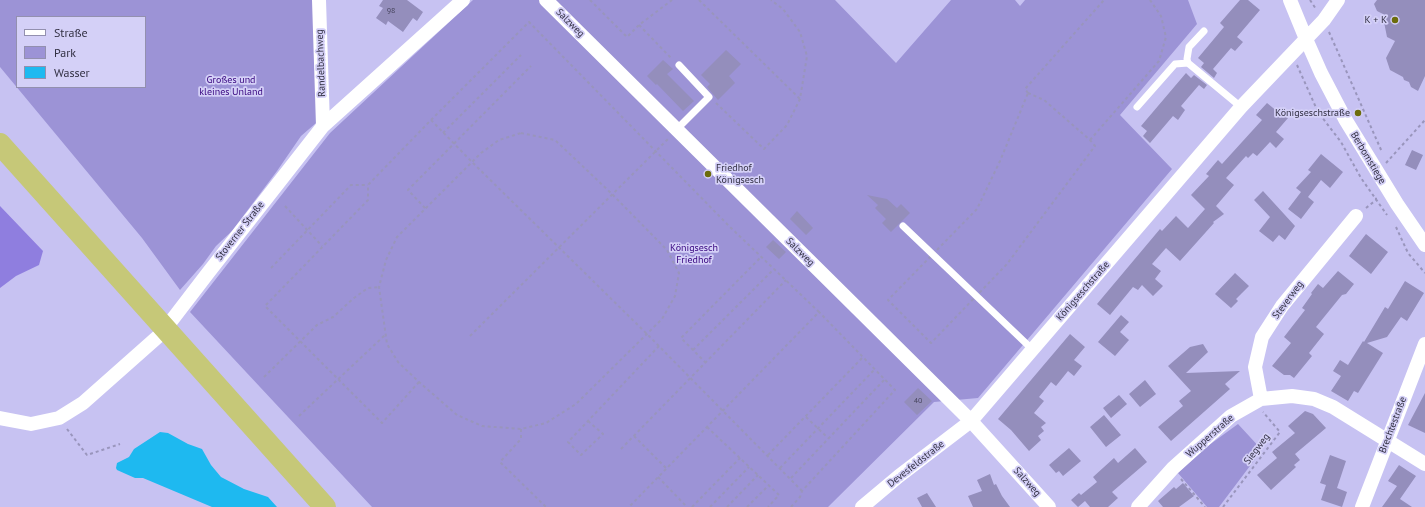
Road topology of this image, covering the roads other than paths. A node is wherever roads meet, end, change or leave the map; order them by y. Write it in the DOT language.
graph roads {
  1 [pos="320,0"];
  2 [pos="463,0"];
  3 [pos="546,0"];
  4 [pos="1290,0"];
  5 [pos="1338,0"];
  6 [pos="1204,31"];
  7 [pos="1306,39"];
  8 [pos="1188,63"];
  9 [pos="679,65"];
  10 [pos="1137,107"];
  11 [pos="1240,107"];
  12 [pos="323,126"];
  13 [pos="678,129"];
  14 [pos="0,144"];
  15 [pos="1356,216"];
  16 [pos="904,226"];
  17 [pos="1425,245"];
  18 [pos="1425,344"];
  19 [pos="1033,350"];
  20 [pos="1261,400"];
  21 [pos="0,418"];
  22 [pos="971,421"];
  23 [pos="1387,441"];
  24 [pos="1425,464"];
  25 [pos="325,507"];
  26 [pos="862,507"];
  27 [pos="1049,507"];
  28 [pos="1138,507"];
  29 [pos="1362,507"];
  1 -- 12 [label="street, Randelbachweg"];
  2 -- 12 [label="street, Stoverner Straße"];
  3 -- 13 [label="street, Salzweg"];
  4 -- 7 [label="street, Berbomstiege"];
  5 -- 7 [label="street, Königseschstraße"];
  6 -- 8 [label="lane"];
  7 -- 11 [label="street, Königseschstraße"];
  7 -- 17 [label="street, Berbomstiege"];
  8 -- 10 [label="lane"];
  8 -- 11 [label="lane"];
  9 -- 13 [label="lane"];
  11 -- 19 [label="street, Königseschstraße"];
  12 -- 21 [label="street, Stoverner Straße"];
  13 -- 22 [label="street, Salzweg"];
  14 -- 25 [label="highway"];
  15 -- 20 [label="street, Steverweg"];
  16 -- 19 [label="lane"];
  18 -- 23 [label="street, Brechtestraße"];
  19 -- 22 [label="street, Königseschstraße"];
  20 -- 23 [label="street, Wupperstraße"];
  20 -- 28 [label="street, Wupperstraße"];
  22 -- 26 [label="street, Devesfeldstraße"];
  22 -- 27 [label="street, Salzweg"];
  23 -- 24 [label="street, Wupperstraße"];
  23 -- 29 [label="street, Brechtestraße"];
}
